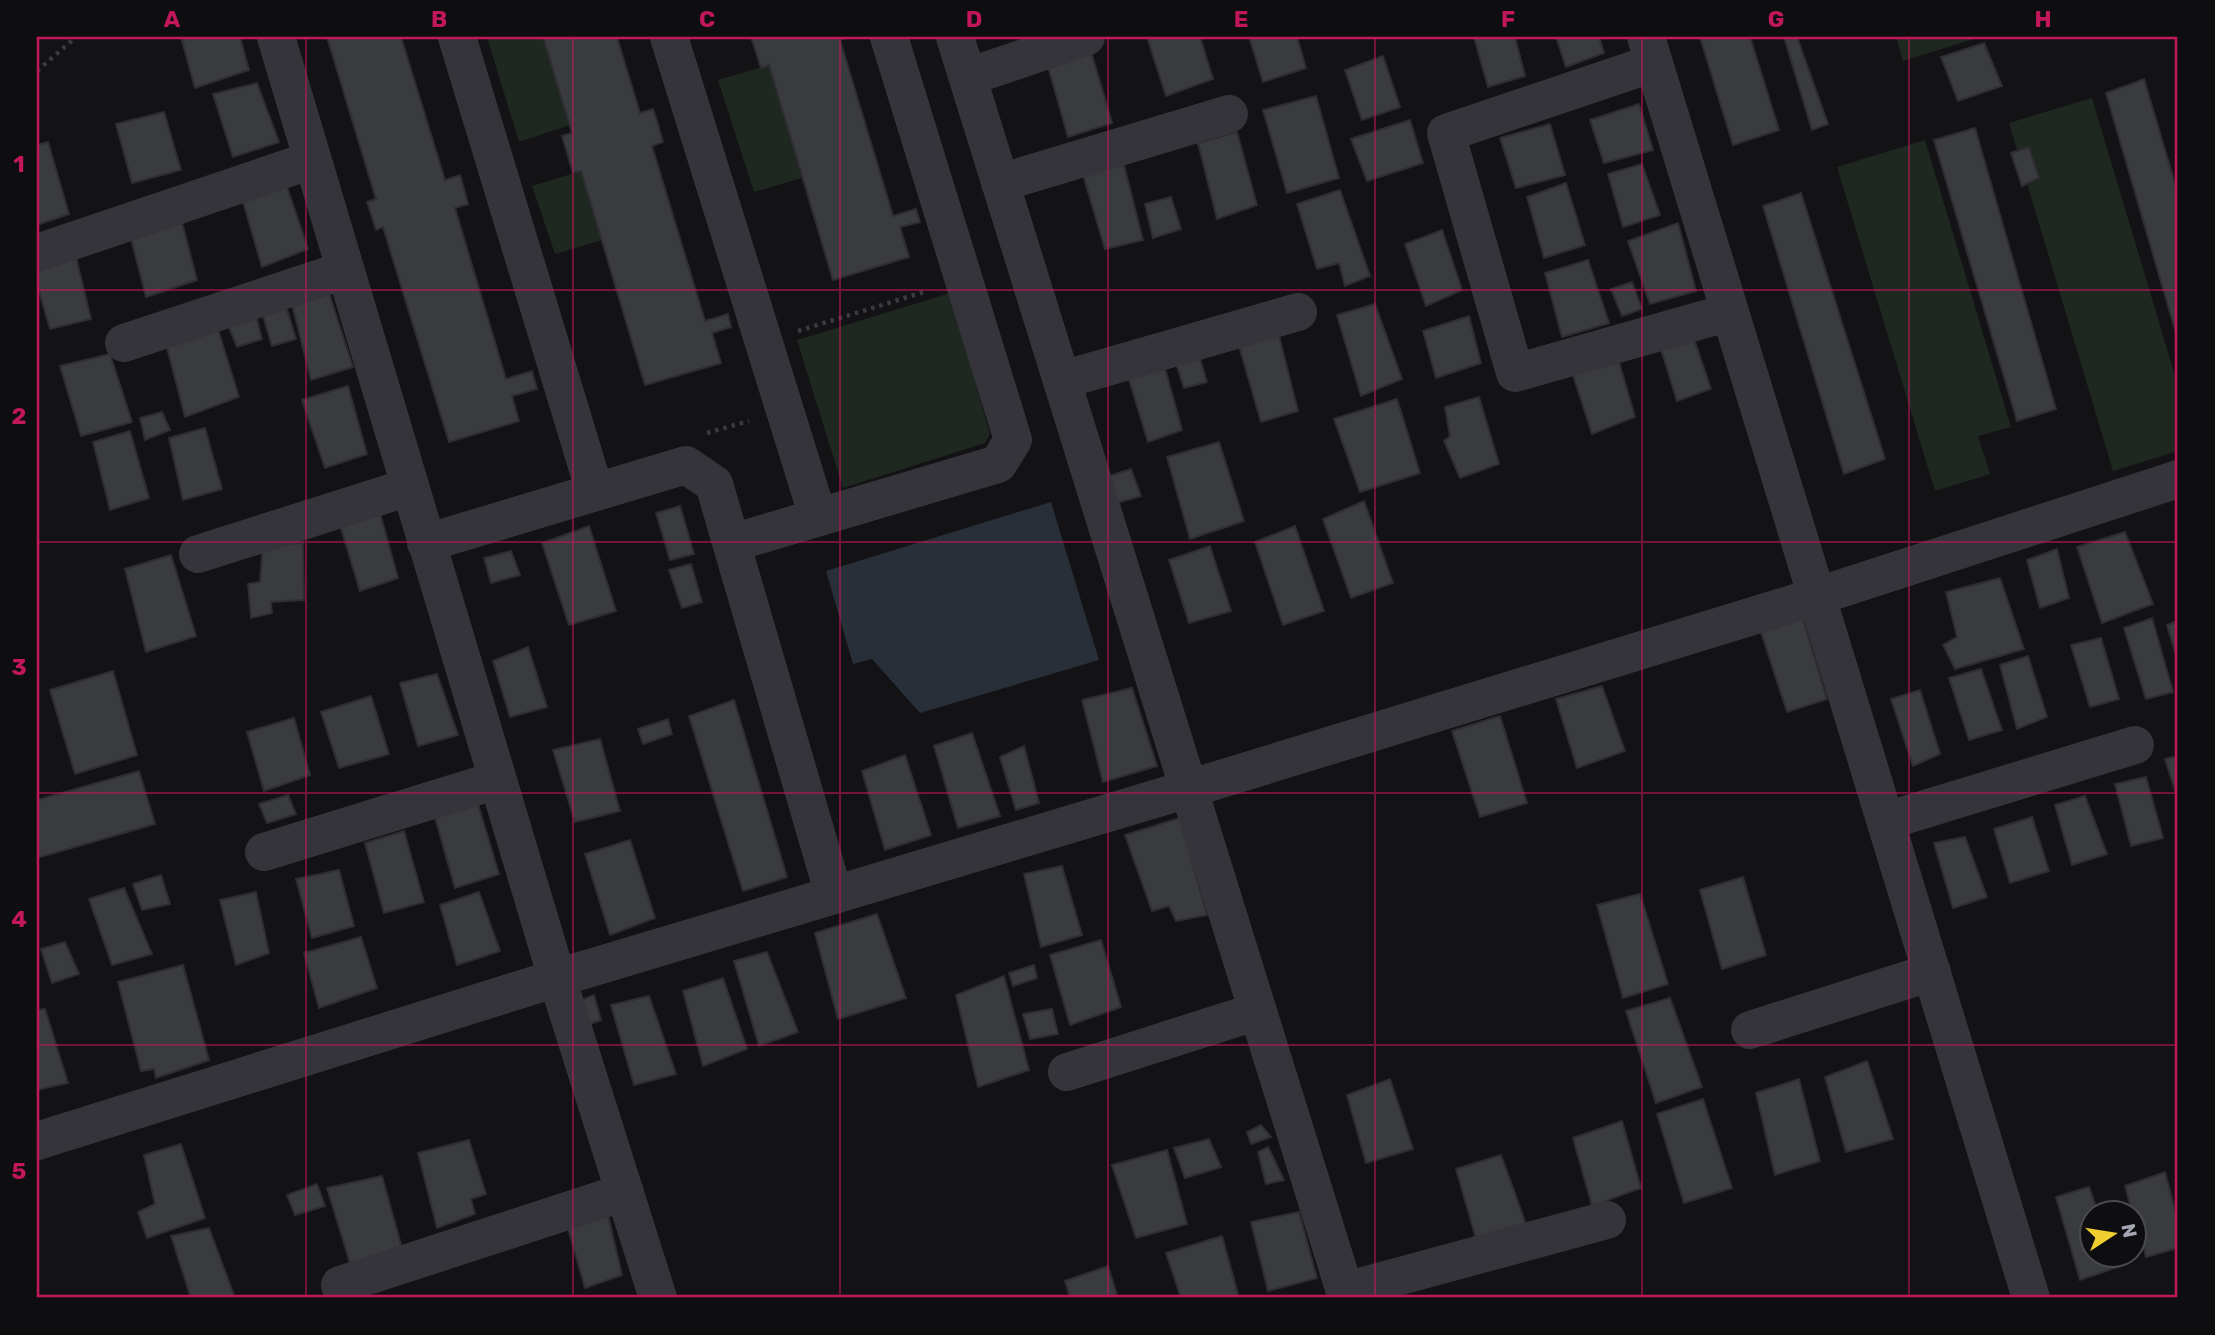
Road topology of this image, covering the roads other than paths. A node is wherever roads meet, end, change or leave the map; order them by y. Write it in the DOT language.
graph roads {
  1 [pos="276,37"];
  2 [pos="457,37"];
  3 [pos="669,37"];
  4 [pos="889,37"];
  5 [pos="955,37"];
  6 [pos="1086,37"];
  7 [pos="1650,50"];
  8 [pos="968,78"];
  9 [pos="1229,114"];
  10 [pos="312,160"];
  11 [pos="1000,183"];
  12 [pos="37,253"];
  13 [pos="345,270"];
  14 [pos="1298,312"];
  15 [pos="1730,312"];
  16 [pos="124,343"];
  17 [pos="1062,380"];
  18 [pos="2178,479"];
  19 [pos="409,487"];
  20 [pos="595,492"];
  21 [pos="818,517"];
  22 [pos="426,542"];
  23 [pos="732,543"];
  24 [pos="198,554"];
  25 [pos="1818,596"];
  26 [pos="2135,745"];
  27 [pos="497,780"];
  28 [pos="1188,789"];
  29 [pos="1886,821"];
  30 [pos="264,852"];
  31 [pos="834,895"];
  32 [pos="1932,972"];
  33 [pos="557,978"];
  34 [pos="1258,1011"];
  35 [pos="1750,1030"];
  36 [pos="1067,1072"];
  37 [pos="37,1141"];
  38 [pos="625,1192"];
  39 [pos="1607,1220"];
  40 [pos="340,1285"];
  41 [pos="1346,1294"];
  42 [pos="658,1298"];
  43 [pos="2031,1298"];
  1 -- 10 [label="street"];
  2 -- 20 [label="street"];
  3 -- 21 [label="street"];
  4 -- 21 [label="street"];
  5 -- 8 [label="street"];
  6 -- 8 [label="street"];
  7 -- 15 [label="street"];
  7 -- 15 [label="street"];
  8 -- 11 [label="street"];
  9 -- 11 [label="street"];
  10 -- 12 [label="street"];
  10 -- 13 [label="street"];
  11 -- 17 [label="street"];
  13 -- 16 [label="street"];
  13 -- 19 [label="street"];
  14 -- 17 [label="street"];
  15 -- 25 [label="street"];
  17 -- 28 [label="street"];
  18 -- 25 [label="street"];
  19 -- 22 [label="street"];
  19 -- 24 [label="street"];
  20 -- 22 [label="street"];
  20 -- 23 [label="street"];
  21 -- 23 [label="street"];
  22 -- 27 [label="street"];
  23 -- 31 [label="street"];
  25 -- 28 [label="street"];
  25 -- 29 [label="street"];
  26 -- 29 [label="street"];
  27 -- 30 [label="street"];
  27 -- 33 [label="street"];
  28 -- 31 [label="street"];
  28 -- 34 [label="street"];
  29 -- 32 [label="street"];
  31 -- 33 [label="street"];
  32 -- 35 [label="street"];
  32 -- 43 [label="street"];
  33 -- 37 [label="street"];
  33 -- 38 [label="street"];
  34 -- 36 [label="street"];
  34 -- 41 [label="street"];
  38 -- 40 [label="street"];
  38 -- 42 [label="street"];
  39 -- 41 [label="street"];
}
